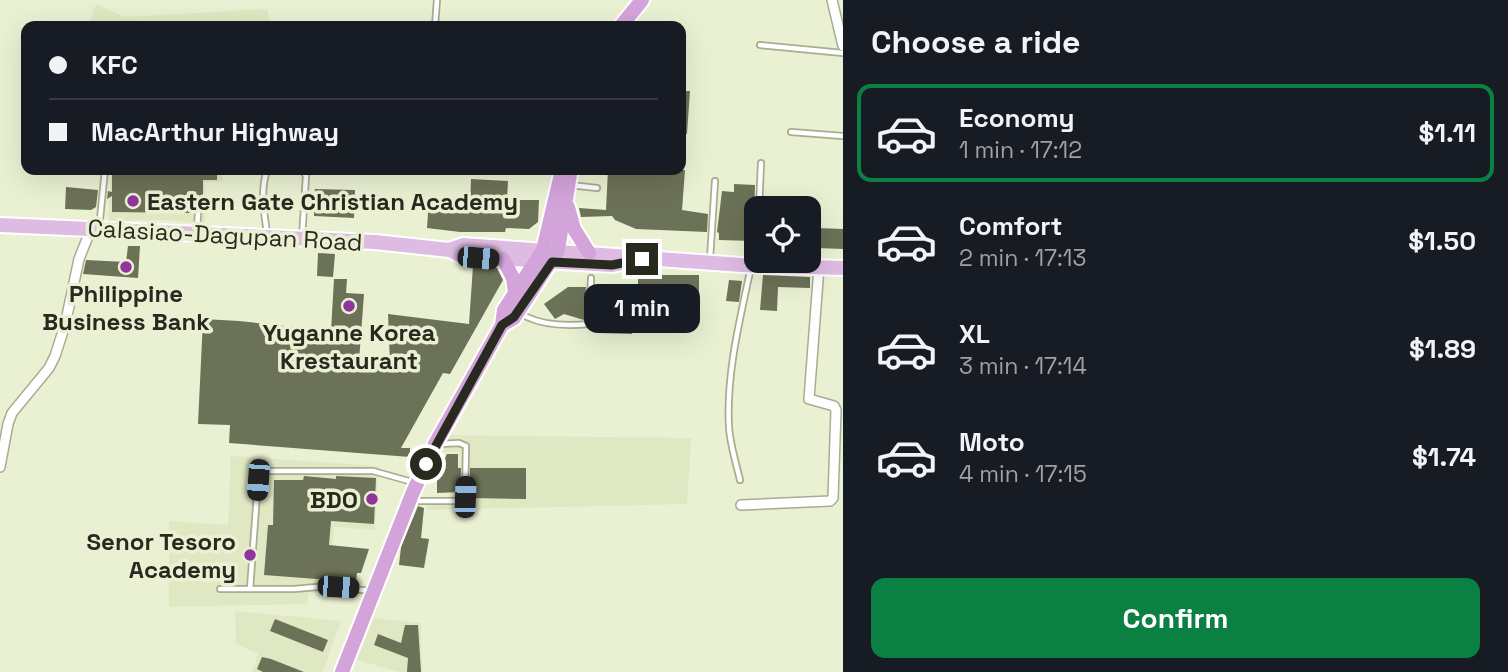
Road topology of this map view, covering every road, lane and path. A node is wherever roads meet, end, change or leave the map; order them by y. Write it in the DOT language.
graph roads {
  1 [pos="437,0"];
  2 [pos="642,0"];
  3 [pos="832,0"];
  4 [pos="435,21"];
  5 [pos="625,21"];
  6 [pos="840,22"];
  7 [pos="760,45"];
  8 [pos="843,46"];
  9 [pos="843,53"];
  10 [pos="791,132"];
  11 [pos="843,136"];
  12 [pos="761,163"];
  13 [pos="104,175"];
  14 [pos="265,175"];
  15 [pos="305,175"];
  16 [pos="561,175"];
  17 [pos="569,177"];
  18 [pos="715,181"];
  19 [pos="597,188"];
  20 [pos="760,196"];
  21 [pos="567,202"];
  22 [pos="198,214"];
  23 [pos="0,225"];
  24 [pos="95,229"];
  25 [pos="196,234"];
  26 [pos="268,237"];
  27 [pos="302,239"];
  28 [pos="449,250"];
  29 [pos="589,253"];
  30 [pos="547,256"];
  31 [pos="503,259"];
  32 [pos="642,259"];
  33 [pos="710,263"];
  34 [pos="744,264"];
  35 [pos="821,267"];
  36 [pos="843,268"];
  37 [pos="753,273"];
  38 [pos="815,273"];
  39 [pos="591,278"];
  40 [pos="515,292"];
  41 [pos="527,317"];
  42 [pos="502,325"];
  43 [pos="435,444"];
  44 [pos="0,467"];
  45 [pos="740,480"];
  46 [pos="417,483"];
  47 [pos="409,502"];
  48 [pos="741,505"];
  49 [pos="220,589"];
  50 [pos="250,589"];
  51 [pos="373,592"];
  52 [pos="342,672"];
  1 -- 4 [label="lane"];
  2 -- 5 [label="highway"];
  3 -- 6 [label="street"];
  6 -- 8 [label="street"];
  7 -- 9 [label="lane"];
  10 -- 11 [label="lane"];
  12 -- 20 [label="lane"];
  13 -- 24 [label="lane"];
  14 -- 26 [label="lane"];
  15 -- 27 [label="lane"];
  16 -- 30 [label="highway"];
  17 -- 19 [label="lane"];
  17 -- 21 [label="highway"];
  18 -- 33 [label="lane"];
  21 -- 29 [label="highway"];
  21 -- 30 [label="highway"];
  22 -- 25 [label="lane"];
  23 -- 24 [label="main road, Calasiao-Dagupan Road"];
  24 -- 25 [label="main road, Calasiao-Dagupan Road"];
  24 -- 44 [label="street"];
  25 -- 26 [label="main road, Calasiao-Dagupan Road"];
  26 -- 27 [label="main road, Calasiao-Dagupan Road"];
  27 -- 28 [label="main road, Calasiao-Dagupan Road"];
  28 -- 30 [label="main road, Calasiao-Dagupan Road"];
  28 -- 31 [label="main road, Calasiao-Dagupan Road"];
  29 -- 30 [label="main road"];
  29 -- 32 [label="main road"];
  30 -- 31 [label="main road, Calasiao-Dagupan Road"];
  30 -- 32 [label="main road"];
  30 -- 40 [label="highway"];
  30 -- 42 [label="highway"];
  31 -- 40 [label="highway"];
  32 -- 33 [label="main road"];
  33 -- 34 [label="main road"];
  35 -- 36 [label="main road"];
  37 -- 45 [label="lane"];
  38 -- 48 [label="street"];
  39 -- 41 [label="lane"];
  40 -- 42 [label="highway"];
  42 -- 43 [label="highway"];
  43 -- 46 [label="highway"];
  43 -- 47 [label="lane"];
  46 -- 47 [label="highway"];
  46 -- 50 [label="lane"];
  47 -- 51 [label="highway"];
  49 -- 50 [label="lane"];
  50 -- 51 [label="lane"];
  51 -- 52 [label="highway"];
}
